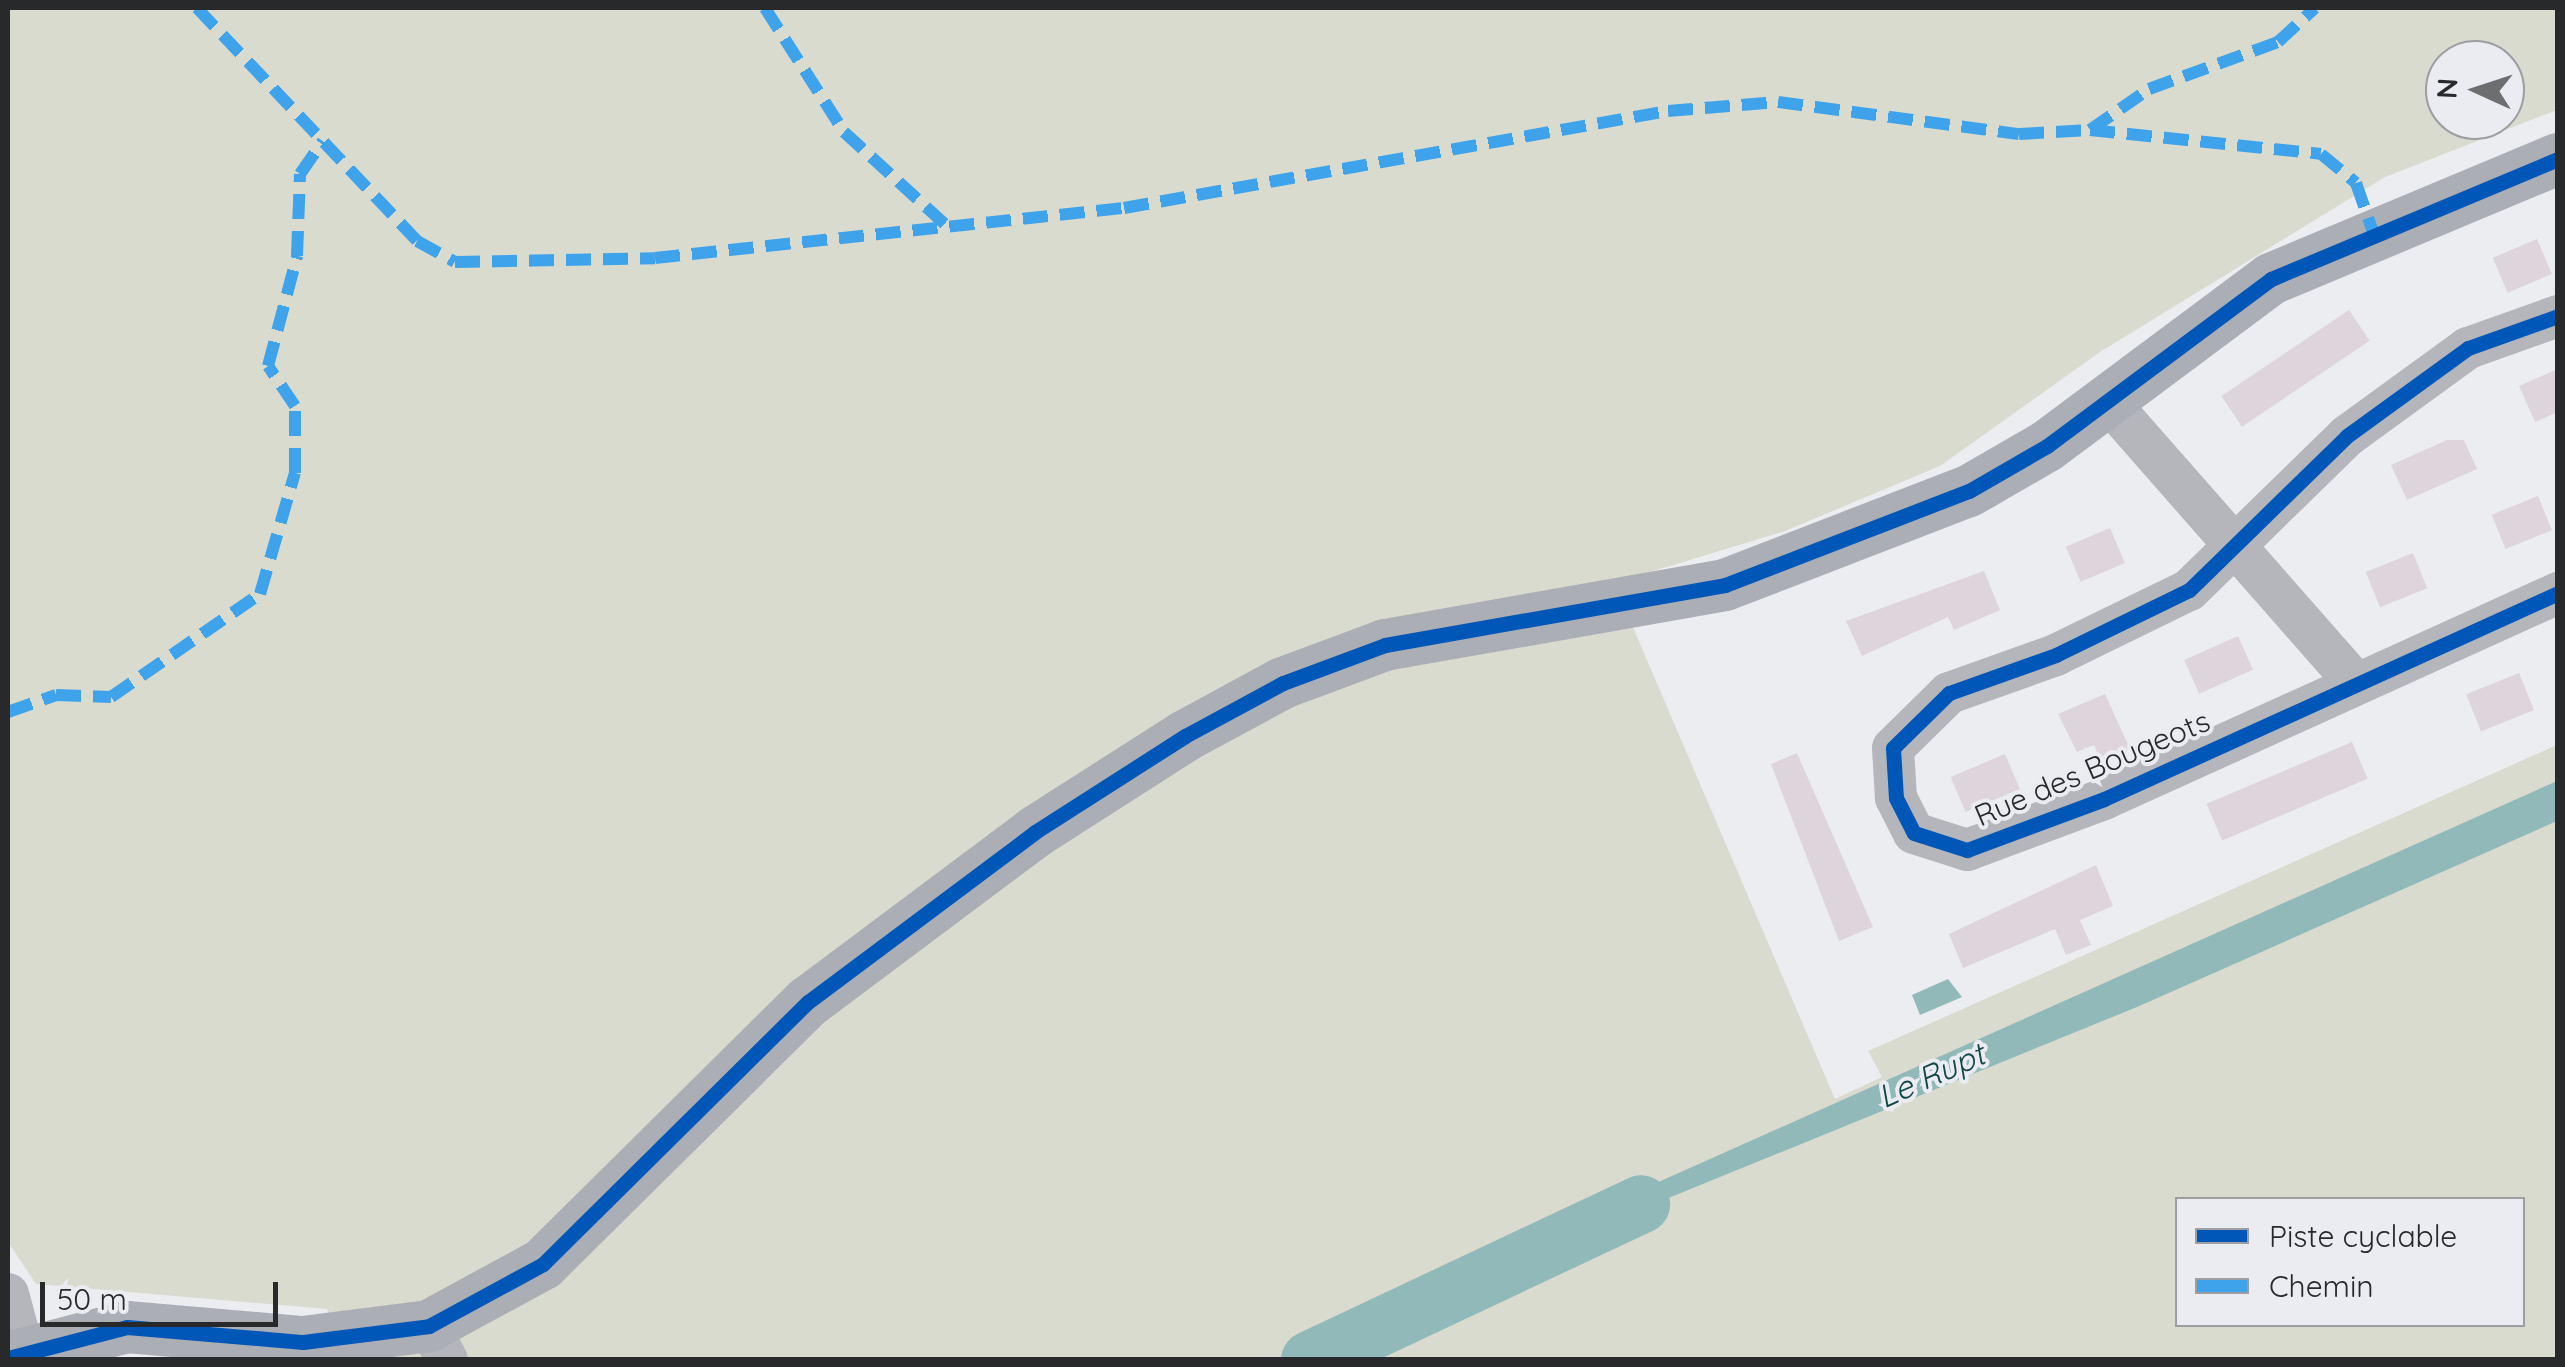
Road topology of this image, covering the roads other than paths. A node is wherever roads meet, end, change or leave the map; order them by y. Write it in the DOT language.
graph roads {
  1 [pos="2558,159"];
  2 [pos="2558,316"];
  3 [pos="2106,399"];
  4 [pos="2233,544"];
  5 [pos="2558,593"];
  6 [pos="2355,682"];
  7 [pos="8,1294"];
  8 [pos="438,1343"];
  9 [pos="15,1354"];
  1 -- 3 [label="main road"];
  2 -- 4 [label="street, Rue des Bougeots"];
  3 -- 4 [label="street"];
  3 -- 8 [label="main road"];
  4 -- 6 [label="street"];
  4 -- 6 [label="street, Rue des Bougeots"];
  5 -- 6 [label="street, Rue des Bougeots"];
  7 -- 9 [label="street"];
  8 -- 9 [label="main road"];
}
